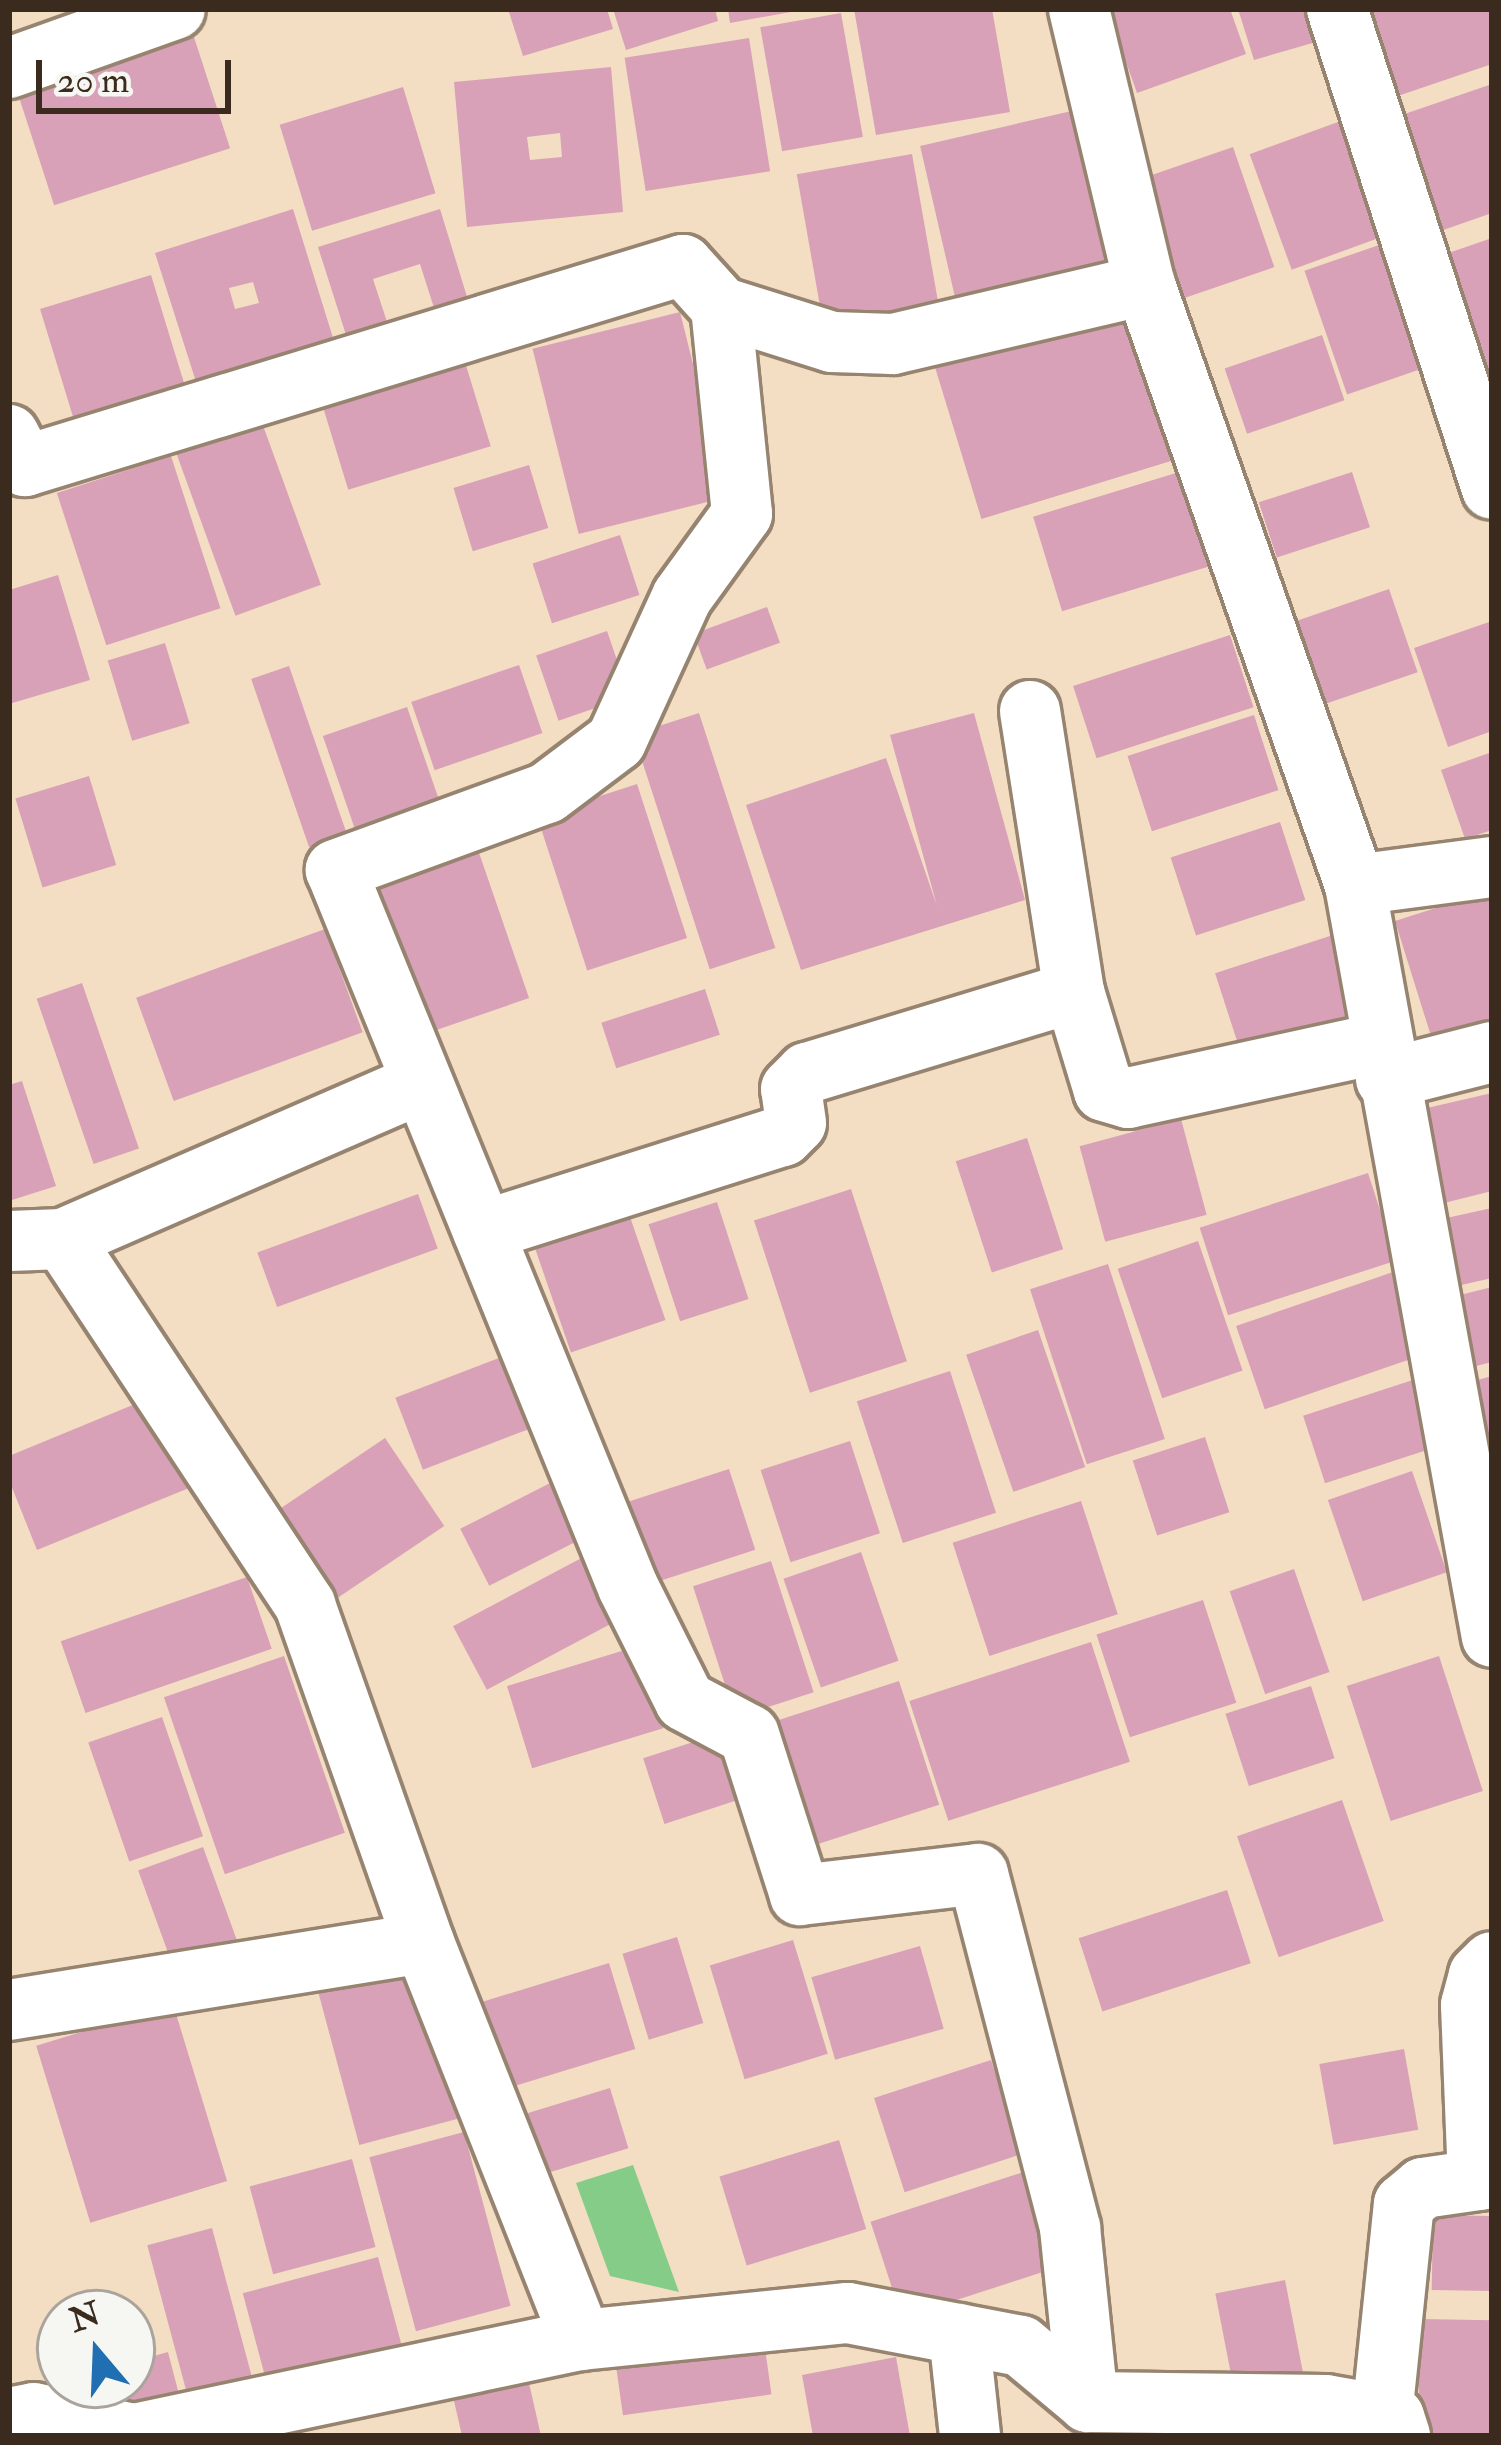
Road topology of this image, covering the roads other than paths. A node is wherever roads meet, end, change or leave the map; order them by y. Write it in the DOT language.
graph roads {
  1 [pos="175,9"];
  2 [pos="1079,9"];
  3 [pos="1337,9"];
  4 [pos="9,68"];
  5 [pos="1145,285"];
  6 [pos="721,307"];
  7 [pos="9,435"];
  8 [pos="1492,490"];
  9 [pos="1030,711"];
  10 [pos="1492,867"];
  11 [pos="1355,885"];
  12 [pos="1074,992"];
  13 [pos="1492,1052"];
  14 [pos="1383,1061"];
  15 [pos="422,1083"];
  16 [pos="483,1231"];
  17 [pos="36,1240"];
  18 [pos="1492,1637"];
  19 [pos="424,1943"];
  20 [pos="1492,1962"];
  21 [pos="9,2011"];
  22 [pos="1485,2179"];
  23 [pos="959,2334"];
  24 [pos="581,2339"];
  25 [pos="1088,2402"];
  26 [pos="9,2418"];
  27 [pos="294,2418"];
  28 [pos="1391,2426"];
  29 [pos="970,2436"];
  1 -- 4 [label="street"];
  2 -- 5 [label="street"];
  3 -- 8 [label="street"];
  5 -- 6 [label="street"];
  5 -- 11 [label="street"];
  6 -- 7 [label="street"];
  6 -- 15 [label="street"];
  9 -- 12 [label="street"];
  10 -- 11 [label="street"];
  11 -- 14 [label="street"];
  12 -- 14 [label="street"];
  12 -- 16 [label="street"];
  13 -- 14 [label="street"];
  14 -- 18 [label="street"];
  15 -- 16 [label="street"];
  15 -- 17 [label="street"];
  16 -- 25 [label="street"];
  17 -- 19 [label="street"];
  19 -- 21 [label="street"];
  19 -- 24 [label="street"];
  20 -- 22 [label="street"];
  22 -- 28 [label="street"];
  23 -- 24 [label="street"];
  23 -- 25 [label="street"];
  23 -- 29 [label="street"];
  24 -- 27 [label="street"];
  25 -- 28 [label="street"];
  26 -- 27 [label="street"];
}
